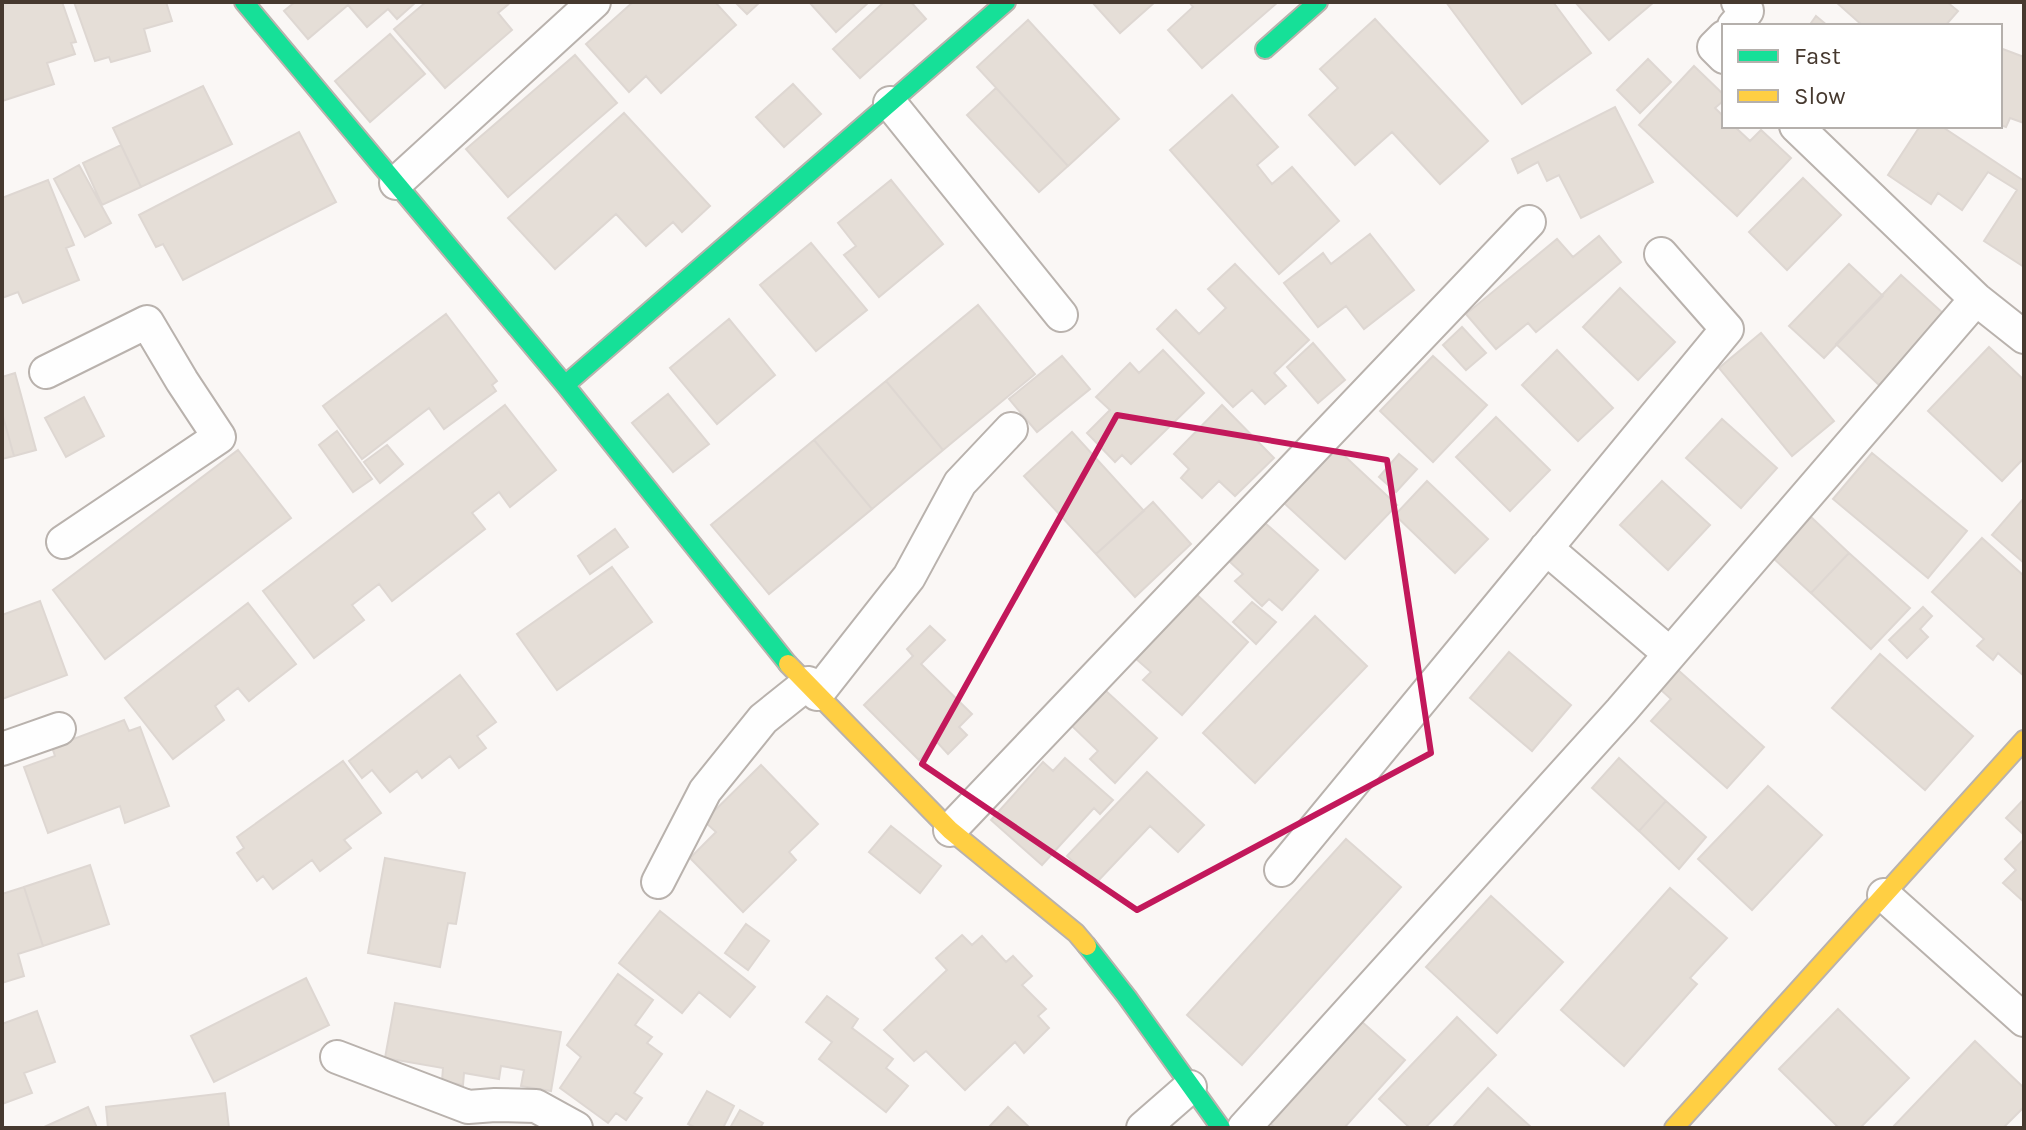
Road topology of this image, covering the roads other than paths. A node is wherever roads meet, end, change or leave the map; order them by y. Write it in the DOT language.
graph roads {
  1 [pos="244,2"];
  2 [pos="594,2"];
  3 [pos="1006,2"];
  4 [pos="1318,2"];
  5 [pos="1738,2"];
  6 [pos="1736,24"];
  7 [pos="1722,39"];
  8 [pos="1265,49"];
  9 [pos="1722,55"];
  10 [pos="890,103"];
  11 [pos="1798,128"];
  12 [pos="396,183"];
  13 [pos="1529,222"];
  14 [pos="1661,254"];
  15 [pos="1976,299"];
  16 [pos="1061,315"];
  17 [pos="2024,337"];
  18 [pos="46,372"];
  19 [pos="565,385"];
  20 [pos="1011,429"];
  21 [pos="63,542"];
  22 [pos="1546,548"];
  23 [pos="1670,654"];
  24 [pos="812,689"];
  25 [pos="59,729"];
  26 [pos="2024,740"];
  27 [pos="2,749"];
  28 [pos="950,830"];
  29 [pos="1281,870"];
  30 [pos="658,882"];
  31 [pos="1884,895"];
  32 [pos="2024,1020"];
  33 [pos="337,1057"];
  34 [pos="1190,1087"];
  35 [pos="576,1128"];
  36 [pos="1143,1128"];
  37 [pos="1221,1128"];
  38 [pos="1244,1128"];
  39 [pos="1674,1128"];
  1 -- 12 [label="street"];
  2 -- 12 [label="lane"];
  3 -- 10 [label="street"];
  4 -- 8 [label="street"];
  5 -- 6 [label="lane"];
  7 -- 9 [label="lane"];
  10 -- 16 [label="lane"];
  10 -- 19 [label="street"];
  11 -- 15 [label="lane"];
  12 -- 19 [label="street"];
  13 -- 28 [label="lane"];
  14 -- 22 [label="lane"];
  15 -- 17 [label="lane"];
  15 -- 23 [label="lane"];
  18 -- 21 [label="lane"];
  19 -- 24 [label="street"];
  20 -- 24 [label="lane"];
  22 -- 23 [label="lane"];
  22 -- 29 [label="lane"];
  23 -- 38 [label="lane"];
  24 -- 28 [label="street"];
  24 -- 30 [label="lane"];
  25 -- 27 [label="lane"];
  26 -- 31 [label="street"];
  28 -- 34 [label="street"];
  31 -- 32 [label="lane"];
  31 -- 39 [label="street"];
  33 -- 35 [label="lane"];
  34 -- 36 [label="lane"];
  34 -- 37 [label="street"];
}
